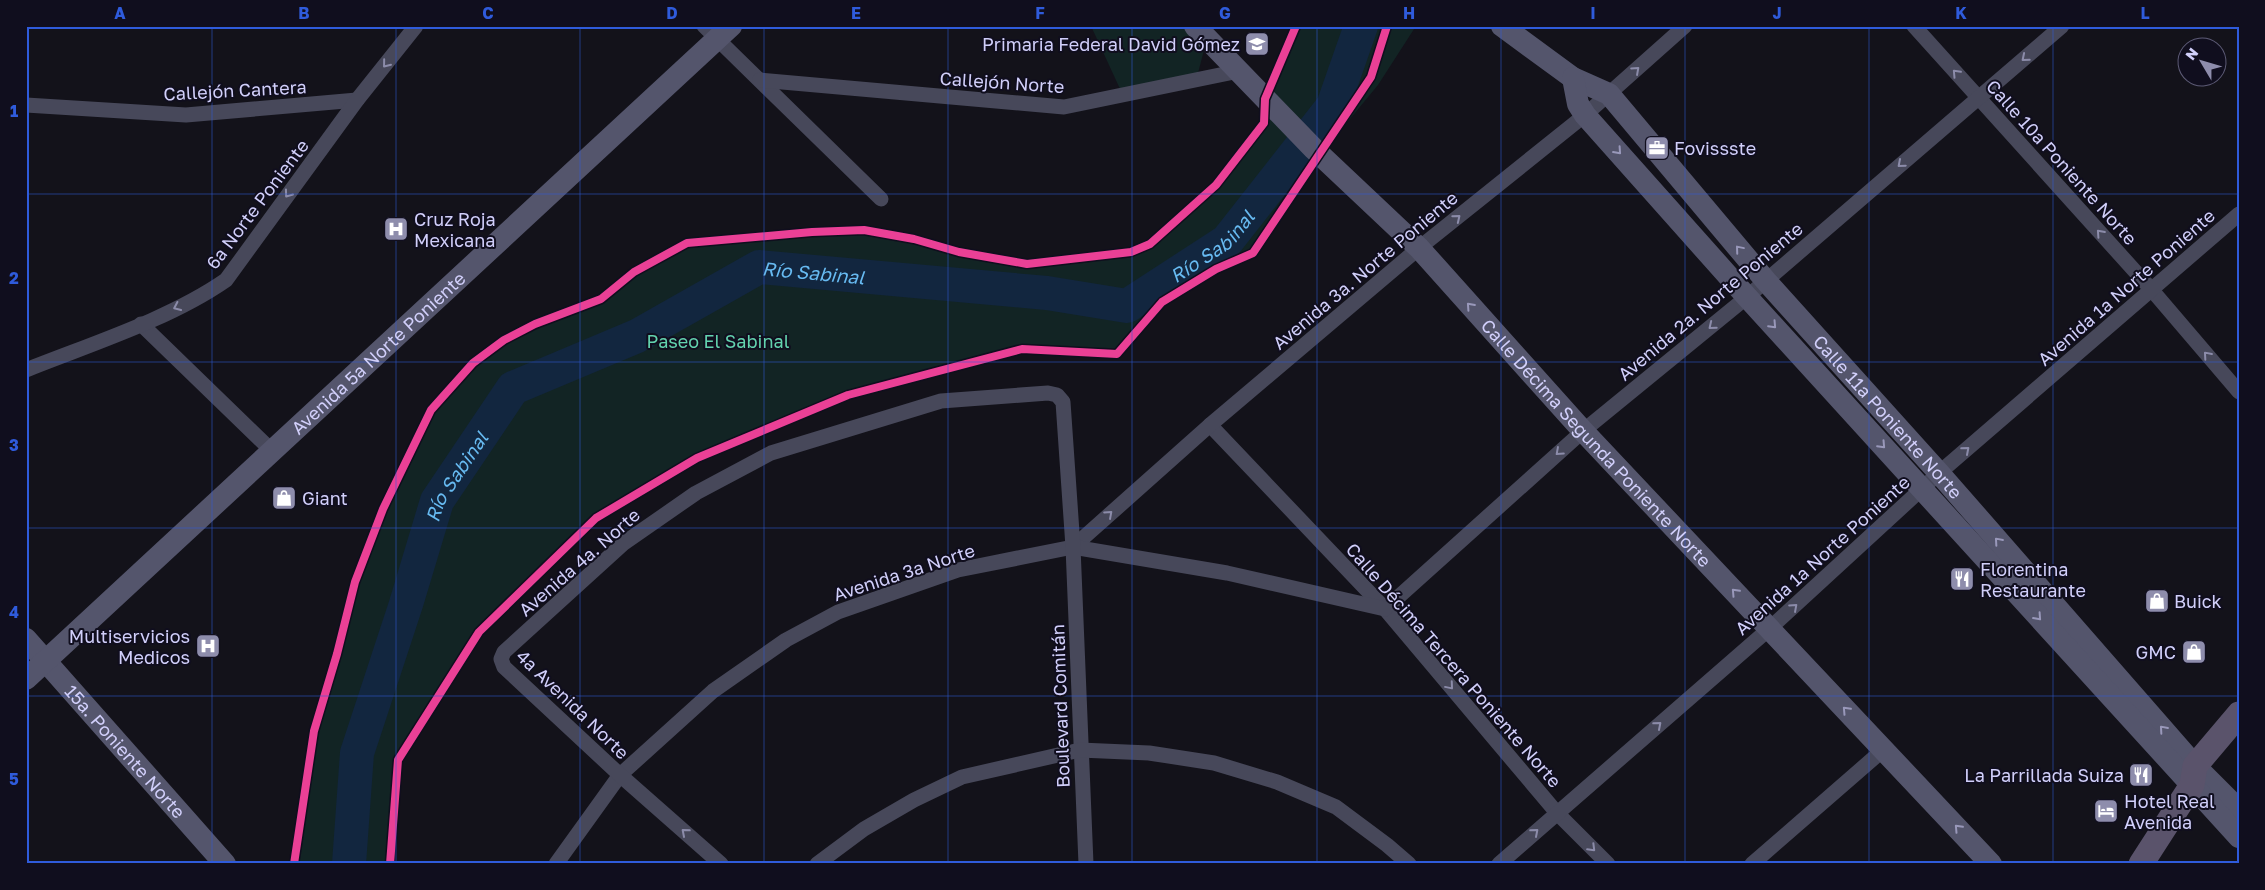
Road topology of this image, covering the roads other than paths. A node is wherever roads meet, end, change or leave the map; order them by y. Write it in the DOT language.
graph roads {
  1 [pos="416,26"];
  2 [pos="1195,26"];
  3 [pos="1502,26"];
  4 [pos="1685,26"];
  5 [pos="1914,26"];
  6 [pos="2062,26"];
  7 [pos="717,30"];
  8 [pos="1239,71"];
  9 [pos="1573,78"];
  10 [pos="760,80"];
  11 [pos="1609,94"];
  12 [pos="1979,97"];
  13 [pos="357,100"];
  14 [pos="26,105"];
  15 [pos="1585,115"];
  16 [pos="881,199"];
  17 [pos="2239,214"];
  18 [pos="1419,248"];
  19 [pos="1766,281"];
  20 [pos="2150,289"];
  21 [pos="1747,297"];
  22 [pos="141,324"];
  23 [pos="26,370"];
  24 [pos="2239,392"];
  25 [pos="1210,425"];
  26 [pos="1583,431"];
  27 [pos="272,451"];
  28 [pos="1939,474"];
  29 [pos="1923,489"];
  30 [pos="1073,547"];
  31 [pos="1385,609"];
  32 [pos="1769,629"];
  33 [pos="26,638"];
  34 [pos="501,660"];
  35 [pos="45,661"];
  36 [pos="26,679"];
  37 [pos="2117,691"];
  38 [pos="2239,714"];
  39 [pos="1080,750"];
  40 [pos="1883,750"];
  41 [pos="620,775"];
  42 [pos="2194,775"];
  43 [pos="2239,810"];
  44 [pos="1557,813"];
  45 [pos="2239,837"];
  46 [pos="225,864"];
  47 [pos="556,864"];
  48 [pos="722,864"];
  49 [pos="817,864"];
  50 [pos="1086,864"];
  51 [pos="1409,864"];
  52 [pos="1499,864"];
  53 [pos="1608,864"];
  54 [pos="1752,864"];
  55 [pos="1992,864"];
  56 [pos="2140,864"];
  1 -- 13 [label="street, 6a Norte Poniente, one-way"];
  2 -- 8 [label="main road, Calle Décima Segunda Poniente Norte"];
  3 -- 9 [label="main road, Calle 11a Poniente Norte"];
  11 -- 4 [label="street, Avenida 3a. Norte Poniente, one-way"];
  12 -- 5 [label="street, Calle 10a Poniente Norte, one-way"];
  6 -- 12 [label="street, Avenida 2a. Norte Poniente, one-way"];
  7 -- 10 [label="street"];
  7 -- 27 [label="main road, Avenida 5a Norte Poniente"];
  8 -- 10 [label="street, Callejón Norte"];
  8 -- 18 [label="main road, Calle Décima Segunda Poniente Norte"];
  9 -- 11 [label="main road, Calle 11a Poniente Norte"];
  9 -- 15 [label="main road, Calle 11a Poniente Norte"];
  10 -- 16 [label="street"];
  11 -- 15 [label="street, Avenida 3a. Norte Poniente"];
  19 -- 11 [label="main road, Calle 11a Poniente Norte, one-way"];
  12 -- 19 [label="street, Avenida 2a. Norte Poniente, one-way"];
  20 -- 12 [label="street, Calle 10a Poniente Norte, one-way"];
  13 -- 14 [label="street, Callejón Cantera"];
  13 -- 22 [label="street, 6a Norte Poniente, one-way"];
  18 -- 15 [label="street, Avenida 3a. Norte Poniente, one-way"];
  15 -- 21 [label="main road, Calle 11a Poniente Norte, one-way"];
  17 -- 20 [label="street, Avenida 1a Norte Poniente"];
  18 -- 25 [label="street, Avenida 3a. Norte Poniente"];
  26 -- 18 [label="main road, Calle Décima Segunda Poniente Norte, one-way"];
  19 -- 21 [label="street, Avenida 2a. Norte Poniente"];
  19 -- 28 [label="main road, Calle 11a Poniente Norte"];
  24 -- 20 [label="street, Calle 10a Poniente Norte, one-way"];
  28 -- 20 [label="street, Avenida 1a Norte Poniente, one-way"];
  21 -- 26 [label="street, Avenida 2a. Norte Poniente, one-way"];
  21 -- 29 [label="main road, Calle 11a Poniente Norte, one-way"];
  22 -- 23 [label="street, 6a Norte Poniente"];
  22 -- 27 [label="street"];
  30 -- 25 [label="street, Avenida 3a. Norte Poniente, one-way"];
  25 -- 31 [label="street, Calle Décima Tercera Poniente Norte"];
  26 -- 31 [label="street, Avenida 2a. Norte Poniente, one-way"];
  32 -- 26 [label="main road, Calle Décima Segunda Poniente Norte, one-way"];
  27 -- 35 [label="main road, Avenida 5a Norte Poniente"];
  28 -- 29 [label="street, Avenida 1a Norte Poniente"];
  37 -- 28 [label="main road, Calle 11a Poniente Norte, one-way"];
  32 -- 29 [label="street, Avenida 1a Norte Poniente, one-way"];
  29 -- 37 [label="main road, Calle 11a Poniente Norte, one-way"];
  30 -- 31 [label="street, Avenida 3a Norte"];
  30 -- 34 [label="street, Avenida 4a. Norte"];
  30 -- 39 [label="street, Boulevard Comitán"];
  30 -- 41 [label="street, Avenida 3a Norte"];
  31 -- 44 [label="street, Calle Décima Tercera Poniente Norte, one-way"];
  40 -- 32 [label="main road, Calle Décima Segunda Poniente Norte, one-way"];
  44 -- 32 [label="street, Avenida 1a Norte Poniente, one-way"];
  33 -- 35 [label="main road, 15a. Poniente Norte"];
  34 -- 41 [label="street, 4a Avenida Norte"];
  35 -- 36 [label="main road, Avenida 5a Norte Poniente"];
  35 -- 46 [label="main road, 15a. Poniente Norte"];
  37 -- 42 [label="main road, Calle 11a Poniente Norte"];
  38 -- 42 [label="main road"];
  39 -- 49 [label="street"];
  39 -- 50 [label="street, Boulevard Comitán"];
  39 -- 51 [label="street"];
  40 -- 54 [label="street"];
  55 -- 40 [label="main road, Calle Décima Segunda Poniente Norte, one-way"];
  41 -- 47 [label="street, Avenida 3a Norte"];
  48 -- 41 [label="street, 4a Avenida Norte, one-way"];
  42 -- 43 [label="main road"];
  42 -- 45 [label="main road"];
  42 -- 56 [label="main road"];
  52 -- 44 [label="street, Avenida 1a Norte Poniente, one-way"];
  44 -- 53 [label="street, Calle Décima Tercera Poniente Norte, one-way"];
}
